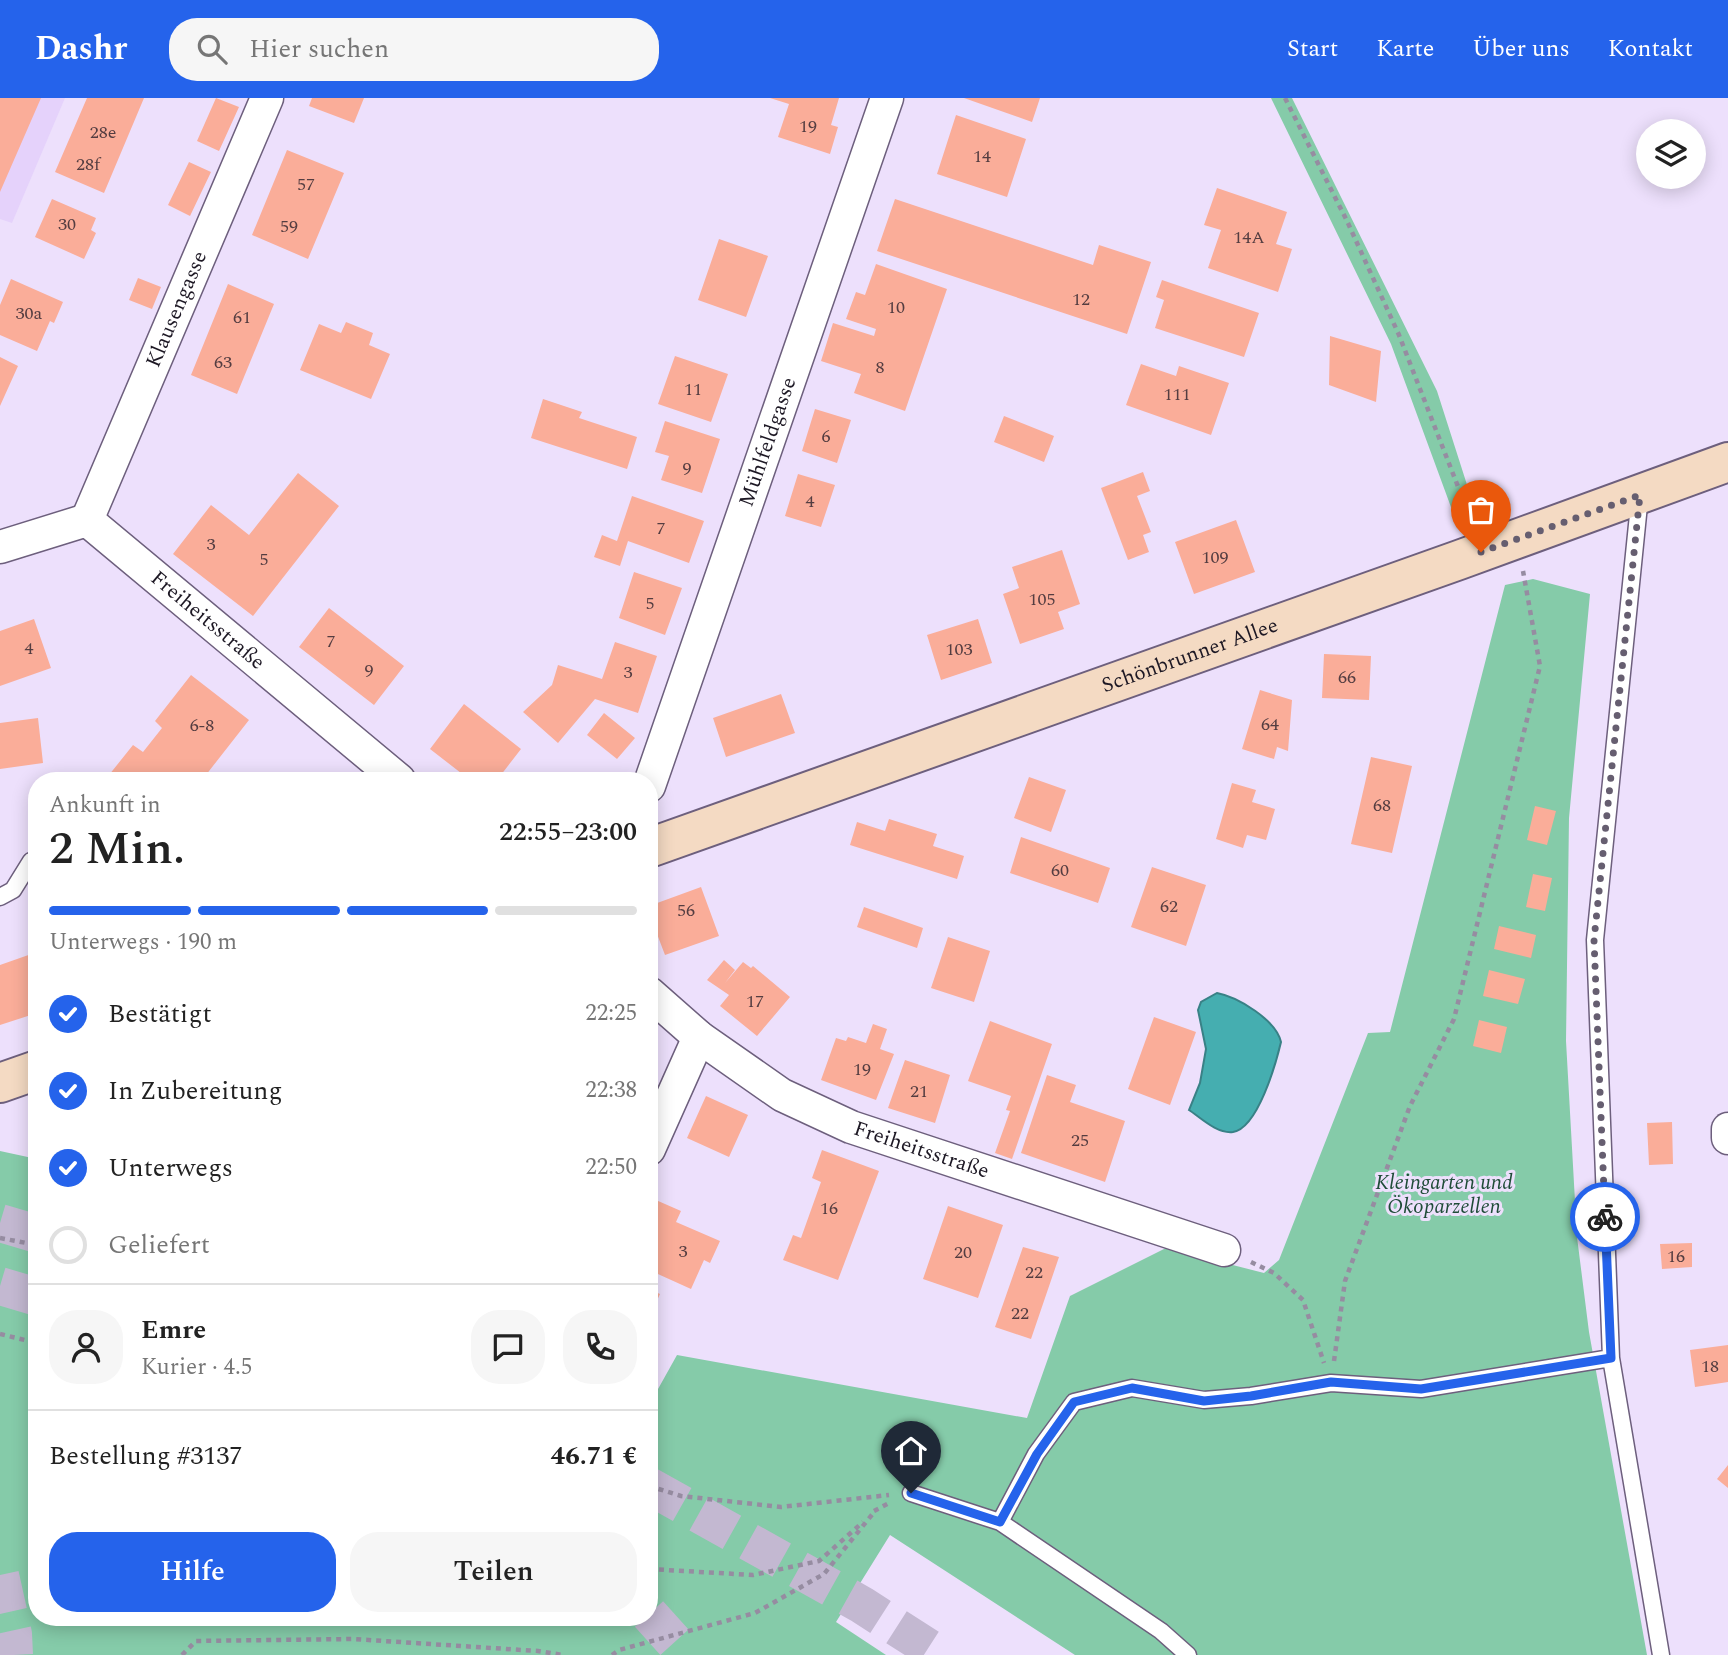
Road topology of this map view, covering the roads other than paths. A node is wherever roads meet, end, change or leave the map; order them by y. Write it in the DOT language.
graph roads {
  1 [pos="267,98"];
  2 [pos="887,98"];
  3 [pos="1728,462"];
  4 [pos="1640,495"];
  5 [pos="87,520"];
  6 [pos="0,547"];
  7 [pos="389,772"];
  8 [pos="654,772"];
  9 [pos="658,845"];
  10 [pos="28,866"];
  11 [pos="0,897"];
  12 [pos="658,1001"];
  13 [pos="699,1037"];
  14 [pos="28,1073"];
  15 [pos="0,1083"];
  16 [pos="658,1129"];
  17 [pos="1728,1129"];
  18 [pos="1728,1138"];
  19 [pos="1224,1250"];
  20 [pos="1611,1358"];
  21 [pos="911,1493"];
  22 [pos="1000,1522"];
  23 [pos="1188,1655"];
  24 [pos="1661,1655"];
  1 -- 5 [label="street, Klausengasse"];
  2 -- 8 [label="street, Mühlfeldgasse"];
  3 -- 4 [label="main road, Schönbrunner Allee"];
  4 -- 9 [label="main road, Schönbrunner Allee"];
  4 -- 20 [label="lane"];
  5 -- 6 [label="street"];
  5 -- 7 [label="street, Freiheitsstraße"];
  10 -- 11 [label="lane"];
  12 -- 13 [label="street, Freiheitsstraße"];
  13 -- 16 [label="street"];
  13 -- 19 [label="street, Freiheitsstraße"];
  14 -- 15 [label="main road"];
  17 -- 18 [label="street"];
  20 -- 22 [label="lane"];
  20 -- 24 [label="lane"];
  21 -- 22 [label="lane"];
  22 -- 23 [label="lane"];
}
